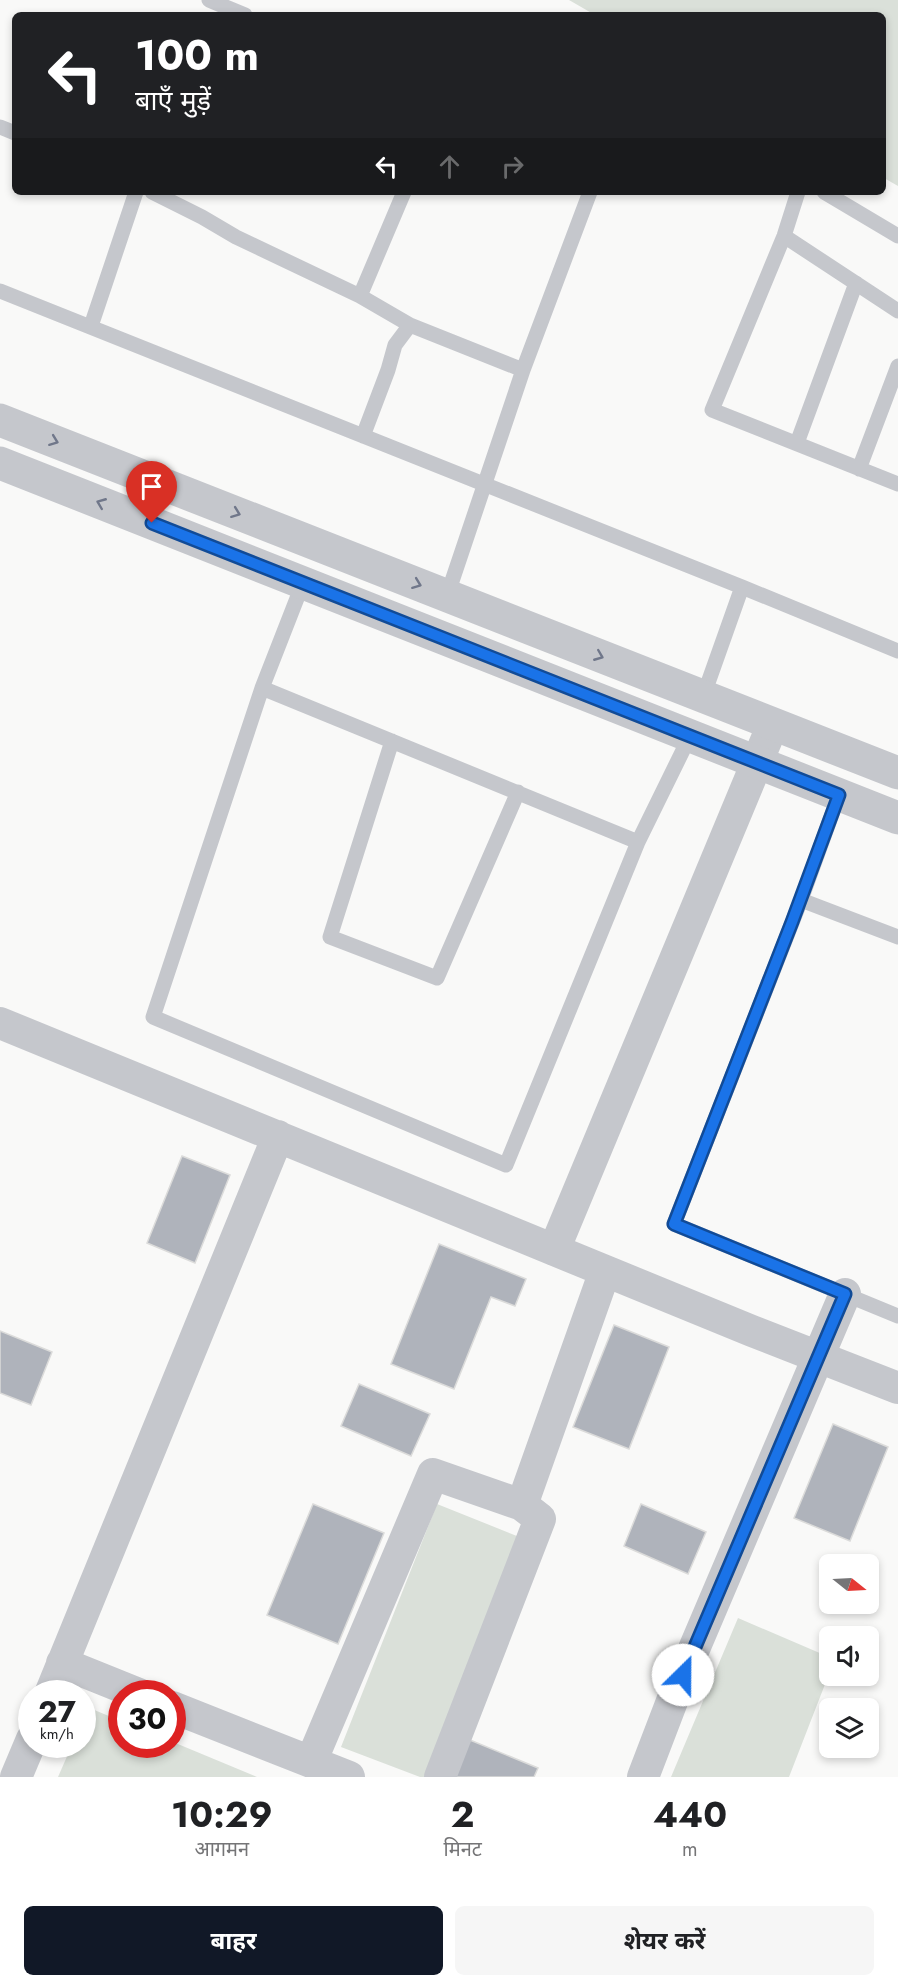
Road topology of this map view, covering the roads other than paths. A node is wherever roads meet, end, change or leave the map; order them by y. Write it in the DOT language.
graph roads {
  1 [pos="209,0"];
  2 [pos="238,12"];
  3 [pos="135,195"];
  4 [pos="158,195"];
  5 [pos="403,195"];
  6 [pos="589,195"];
  7 [pos="797,195"];
  8 [pos="829,195"];
  9 [pos="784,236"];
  10 [pos="898,236"];
  11 [pos="856,282"];
  12 [pos="0,291"];
  13 [pos="360,296"];
  14 [pos="898,311"];
  15 [pos="410,324"];
  16 [pos="91,326"];
  17 [pos="898,366"];
  18 [pos="523,370"];
  19 [pos="0,420"];
  20 [pos="363,436"];
  21 [pos="797,443"];
  22 [pos="0,463"];
  23 [pos="859,469"];
  24 [pos="898,484"];
  25 [pos="483,485"];
  26 [pos="303,583"];
  27 [pos="742,587"];
  28 [pos="447,596"];
  29 [pos="898,651"];
  30 [pos="262,688"];
  31 [pos="704,697"];
  32 [pos="773,724"];
  33 [pos="690,736"];
  34 [pos="392,741"];
  35 [pos="758,762"];
  36 [pos="898,773"];
  37 [pos="518,792"];
  38 [pos="839,795"];
  39 [pos="898,818"];
  40 [pos="638,842"];
  41 [pos="801,900"];
  42 [pos="898,937"];
  43 [pos="0,1023"];
  44 [pos="278,1136"];
  45 [pos="554,1250"];
  46 [pos="605,1271"];
  47 [pos="845,1294"];
  48 [pos="898,1316"];
  49 [pos="818,1357"];
  50 [pos="898,1388"];
  51 [pos="522,1505"];
  52 [pos="63,1663"];
  53 [pos="56,1680"];
  54 [pos="108,1681"];
  55 [pos="186,1713"];
  56 [pos="24,1758"];
  57 [pos="311,1762"];
  58 [pos="16,1777"];
  59 [pos="349,1777"];
  60 [pos="440,1777"];
  61 [pos="643,1777"];
  1 -- 2 [label="lane"];
  3 -- 16 [label="lane"];
  4 -- 13 [label="lane"];
  5 -- 13 [label="lane"];
  6 -- 18 [label="lane"];
  7 -- 9 [label="lane"];
  8 -- 10 [label="lane"];
  9 -- 11 [label="lane"];
  9 -- 21 [label="lane"];
  11 -- 14 [label="lane"];
  11 -- 21 [label="lane"];
  12 -- 16 [label="lane"];
  13 -- 15 [label="lane"];
  15 -- 18 [label="lane"];
  15 -- 20 [label="lane"];
  16 -- 20 [label="lane"];
  17 -- 23 [label="lane"];
  18 -- 25 [label="lane"];
  19 -- 28 [label="street, one-way"];
  20 -- 25 [label="lane"];
  21 -- 23 [label="lane"];
  26 -- 22 [label="street, one-way"];
  23 -- 24 [label="lane"];
  25 -- 27 [label="lane"];
  25 -- 28 [label="lane"];
  26 -- 30 [label="lane"];
  26 -- 33 [label="street"];
  27 -- 29 [label="lane"];
  27 -- 31 [label="lane"];
  28 -- 31 [label="street, one-way"];
  30 -- 34 [label="lane"];
  30 -- 40 [label="lane"];
  31 -- 32 [label="street"];
  32 -- 35 [label="street"];
  32 -- 36 [label="street"];
  33 -- 35 [label="street"];
  33 -- 40 [label="lane"];
  34 -- 37 [label="lane"];
  34 -- 37 [label="lane"];
  35 -- 38 [label="street"];
  35 -- 45 [label="street"];
  37 -- 40 [label="lane"];
  38 -- 39 [label="street"];
  38 -- 41 [label="lane"];
  41 -- 42 [label="lane"];
  41 -- 47 [label="lane"];
  43 -- 44 [label="street"];
  44 -- 45 [label="street"];
  44 -- 52 [label="street"];
  45 -- 46 [label="street"];
  46 -- 49 [label="street"];
  46 -- 51 [label="street"];
  47 -- 48 [label="lane"];
  47 -- 49 [label="street"];
  49 -- 50 [label="street"];
  49 -- 61 [label="street"];
  51 -- 57 [label="street"];
  51 -- 60 [label="street"];
  52 -- 53 [label="street"];
  52 -- 54 [label="street"];
  55 -- 57 [label="street"];
  56 -- 58 [label="street"];
  57 -- 59 [label="street"];
}
